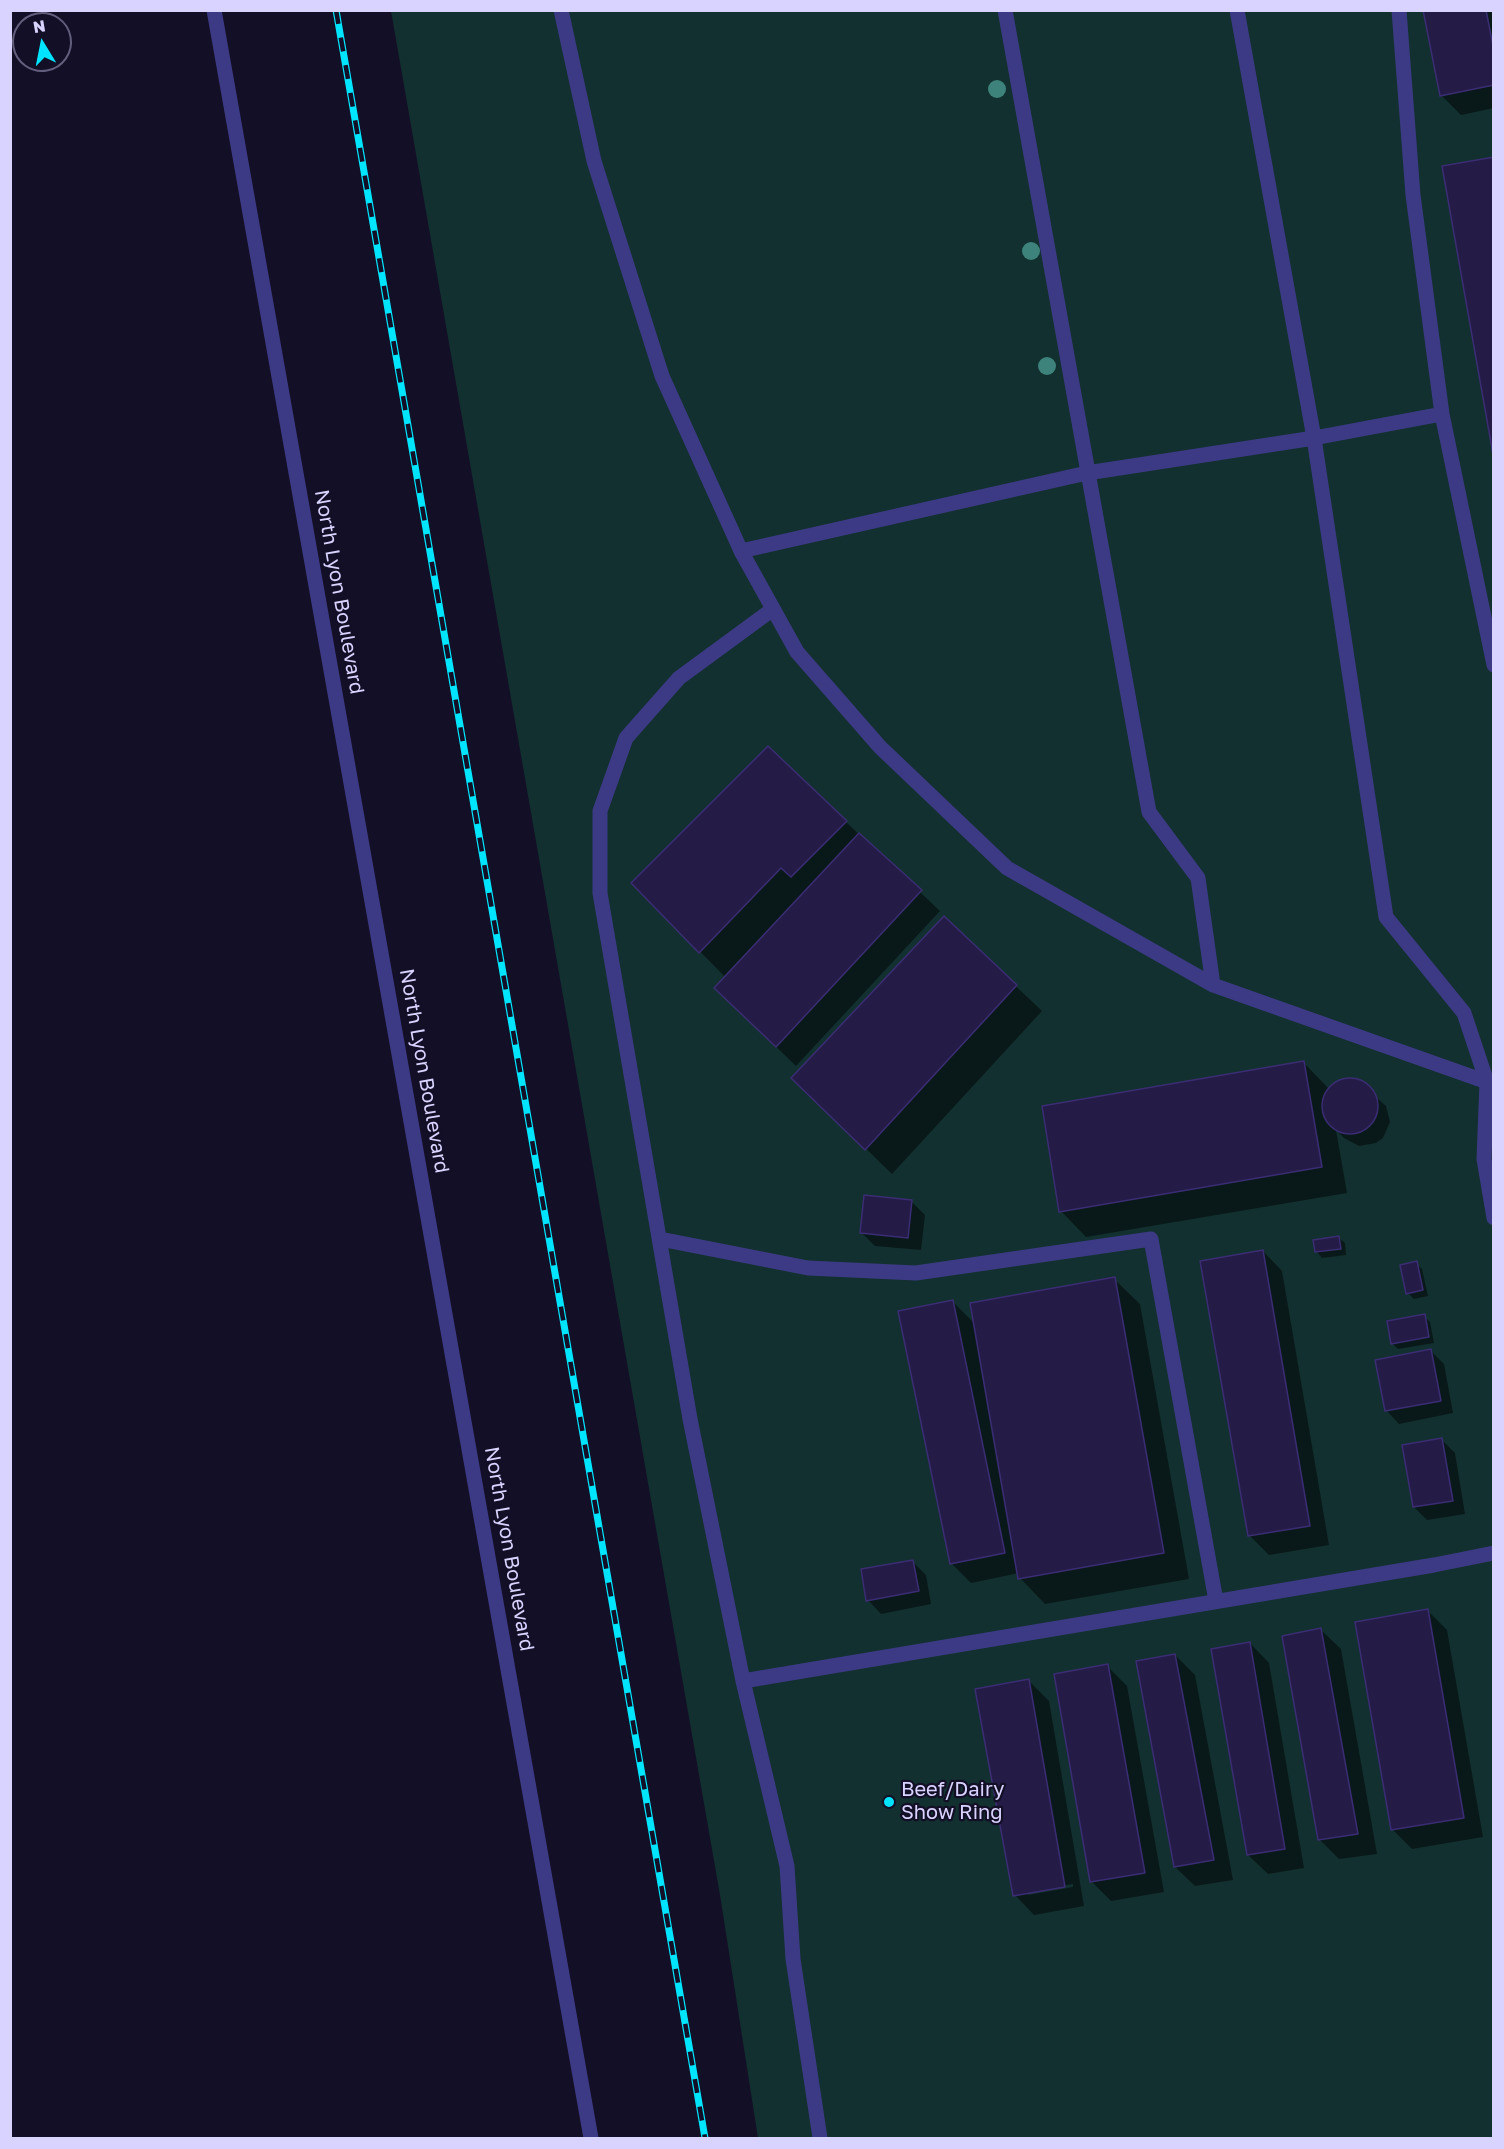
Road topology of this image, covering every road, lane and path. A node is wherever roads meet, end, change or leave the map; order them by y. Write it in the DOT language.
graph roads {
  1 [pos="214,10"];
  2 [pos="561,10"];
  3 [pos="1005,10"];
  4 [pos="1237,10"];
  5 [pos="1399,10"];
  6 [pos="1442,414"];
  7 [pos="1314,438"];
  8 [pos="1087,473"];
  9 [pos="741,551"];
  10 [pos="773,609"];
  11 [pos="1494,665"];
  12 [pos="1213,985"];
  13 [pos="1490,1084"];
  14 [pos="1494,1218"];
  15 [pos="660,1239"];
  16 [pos="1494,1553"];
  17 [pos="1216,1601"];
  18 [pos="743,1681"];
  19 [pos="591,2139"];
  20 [pos="820,2139"];
  1 -- 19 [label="street, North Lyon Boulevard"];
  2 -- 9 [label="street"];
  3 -- 8 [label="street"];
  4 -- 7 [label="street"];
  5 -- 6 [label="street"];
  6 -- 7 [label="street"];
  6 -- 11 [label="street"];
  7 -- 8 [label="street"];
  7 -- 13 [label="street"];
  8 -- 9 [label="street"];
  8 -- 12 [label="street"];
  9 -- 10 [label="street"];
  10 -- 12 [label="street"];
  10 -- 15 [label="street"];
  12 -- 13 [label="street"];
  13 -- 14 [label="street"];
  15 -- 17 [label="street"];
  15 -- 18 [label="street"];
  16 -- 17 [label="street"];
  17 -- 18 [label="street"];
  18 -- 20 [label="street"];
}
